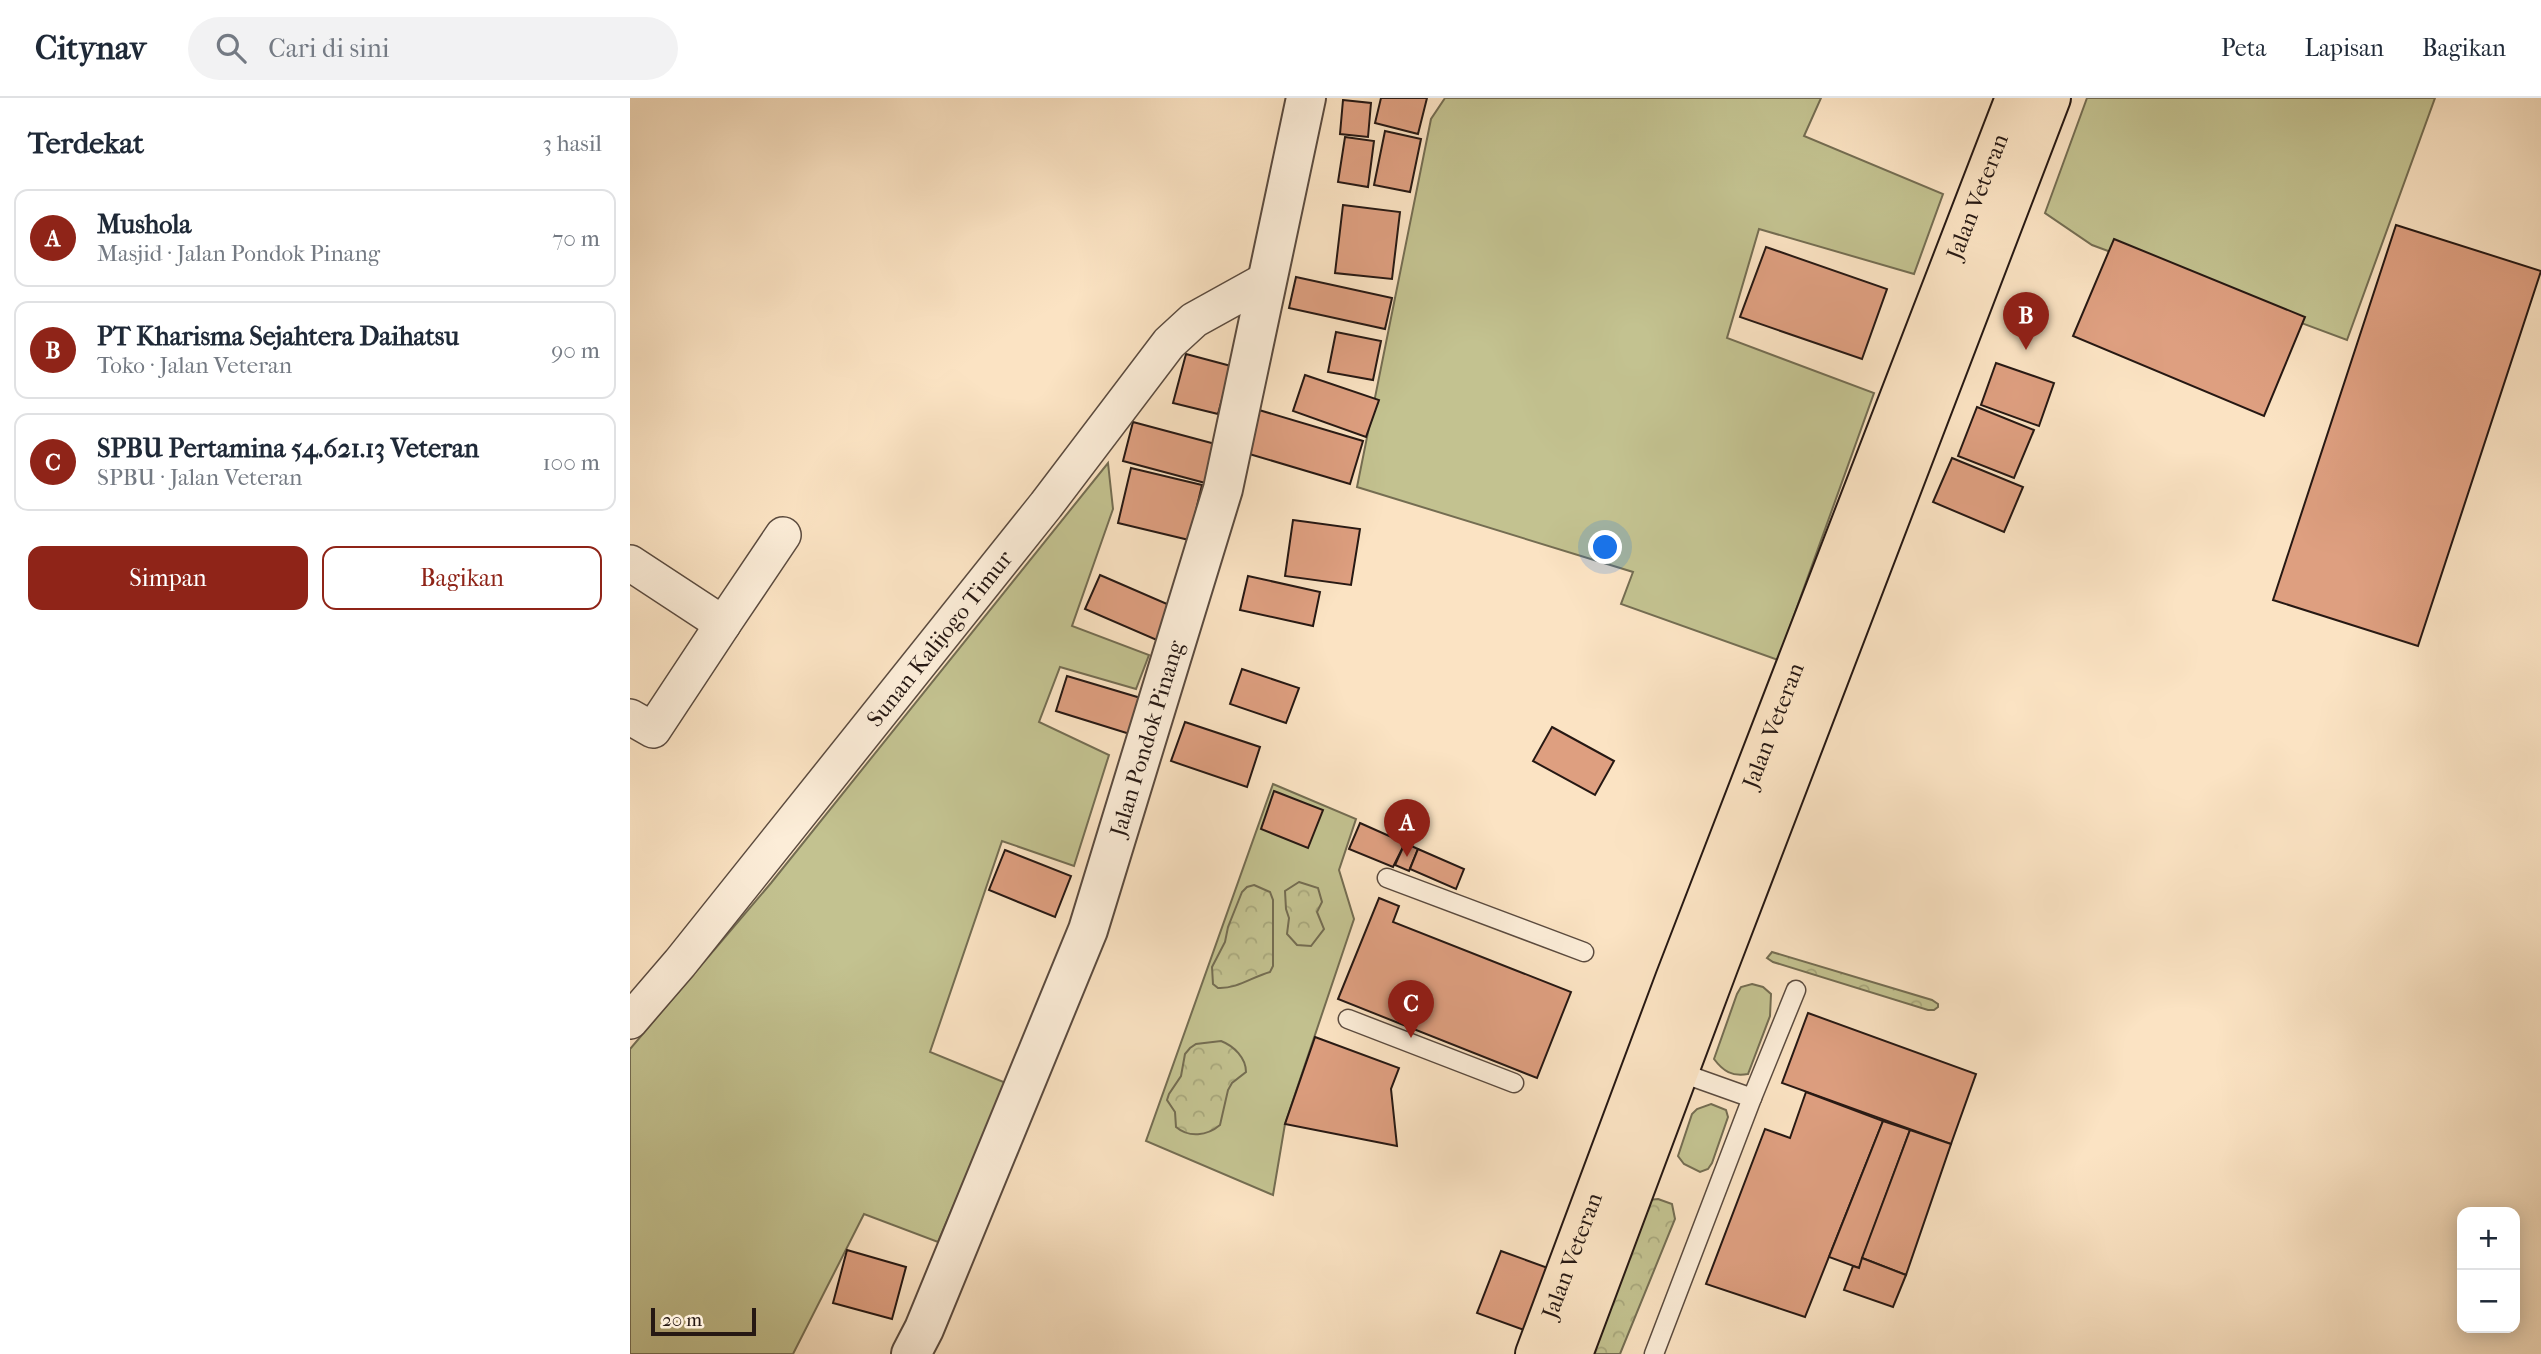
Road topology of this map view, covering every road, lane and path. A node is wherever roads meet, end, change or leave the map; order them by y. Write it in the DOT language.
graph roads {
  1 [pos="1306,98"];
  2 [pos="2015,98"];
  3 [pos="2051,98"];
  4 [pos="1268,279"];
  5 [pos="783,535"];
  6 [pos="630,563"];
  7 [pos="723,624"];
  8 [pos="630,717"];
  9 [pos="1387,878"];
  10 [pos="1584,952"];
  11 [pos="1796,990"];
  12 [pos="1348,1019"];
  13 [pos="630,1021"];
  14 [pos="1679,1072"];
  15 [pos="1514,1083"];
  16 [pos="1752,1098"];
  17 [pos="911,1354"];
  18 [pos="1535,1354"];
  19 [pos="1573,1354"];
  20 [pos="1654,1354"];
  1 -- 4 [label="street, Jalan Pondok Pinang"];
  2 -- 18 [label="main road, Jalan Veteran"];
  3 -- 14 [label="main road, Jalan Veteran"];
  4 -- 13 [label="street, Sunan Kalijogo Timur"];
  4 -- 17 [label="street, Jalan Pondok Pinang"];
  5 -- 7 [label="street"];
  6 -- 7 [label="street"];
  7 -- 8 [label="street"];
  9 -- 10 [label="lane"];
  11 -- 16 [label="lane"];
  12 -- 15 [label="lane"];
  14 -- 16 [label="lane"];
  14 -- 19 [label="main road, Jalan Veteran"];
  16 -- 20 [label="lane"];
}
